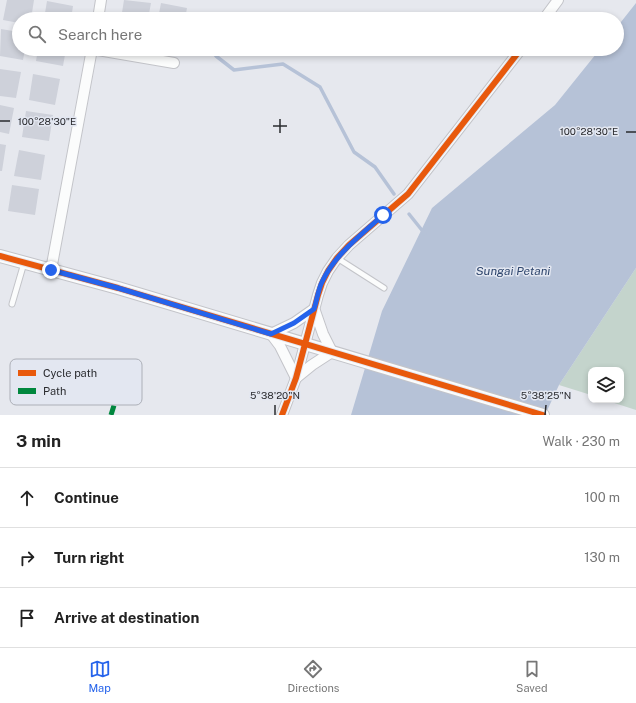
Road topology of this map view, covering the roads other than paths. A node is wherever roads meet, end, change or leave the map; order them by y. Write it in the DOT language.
graph roads {
  1 [pos="101,0"];
  2 [pos="558,0"];
  3 [pos="99,12"];
  4 [pos="549,12"];
  5 [pos="91,56"];
  6 [pos="133,56"];
  7 [pos="515,56"];
  8 [pos="174,63"];
  9 [pos="0,256"];
  10 [pos="337,258"];
  11 [pos="24,263"];
  12 [pos="51,270"];
  13 [pos="384,288"];
  14 [pos="12,304"];
  15 [pos="314,309"];
  16 [pos="271,334"];
  17 [pos="306,344"];
  18 [pos="332,352"];
  19 [pos="296,378"];
  20 [pos="282,415"];
  21 [pos="543,415"];
  1 -- 3 [label="street"];
  2 -- 4 [label="street"];
  5 -- 12 [label="street"];
  6 -- 8 [label="street"];
  7 -- 10 [label="street"];
  9 -- 11 [label="street"];
  10 -- 13 [label="lane"];
  10 -- 15 [label="street"];
  11 -- 12 [label="street"];
  11 -- 14 [label="lane"];
  12 -- 16 [label="street"];
  15 -- 16 [label="street"];
  15 -- 17 [label="street"];
  15 -- 18 [label="street"];
  16 -- 17 [label="street"];
  16 -- 19 [label="street"];
  17 -- 18 [label="street"];
  17 -- 19 [label="street"];
  18 -- 19 [label="street"];
  18 -- 21 [label="street"];
  19 -- 20 [label="street"];
}
